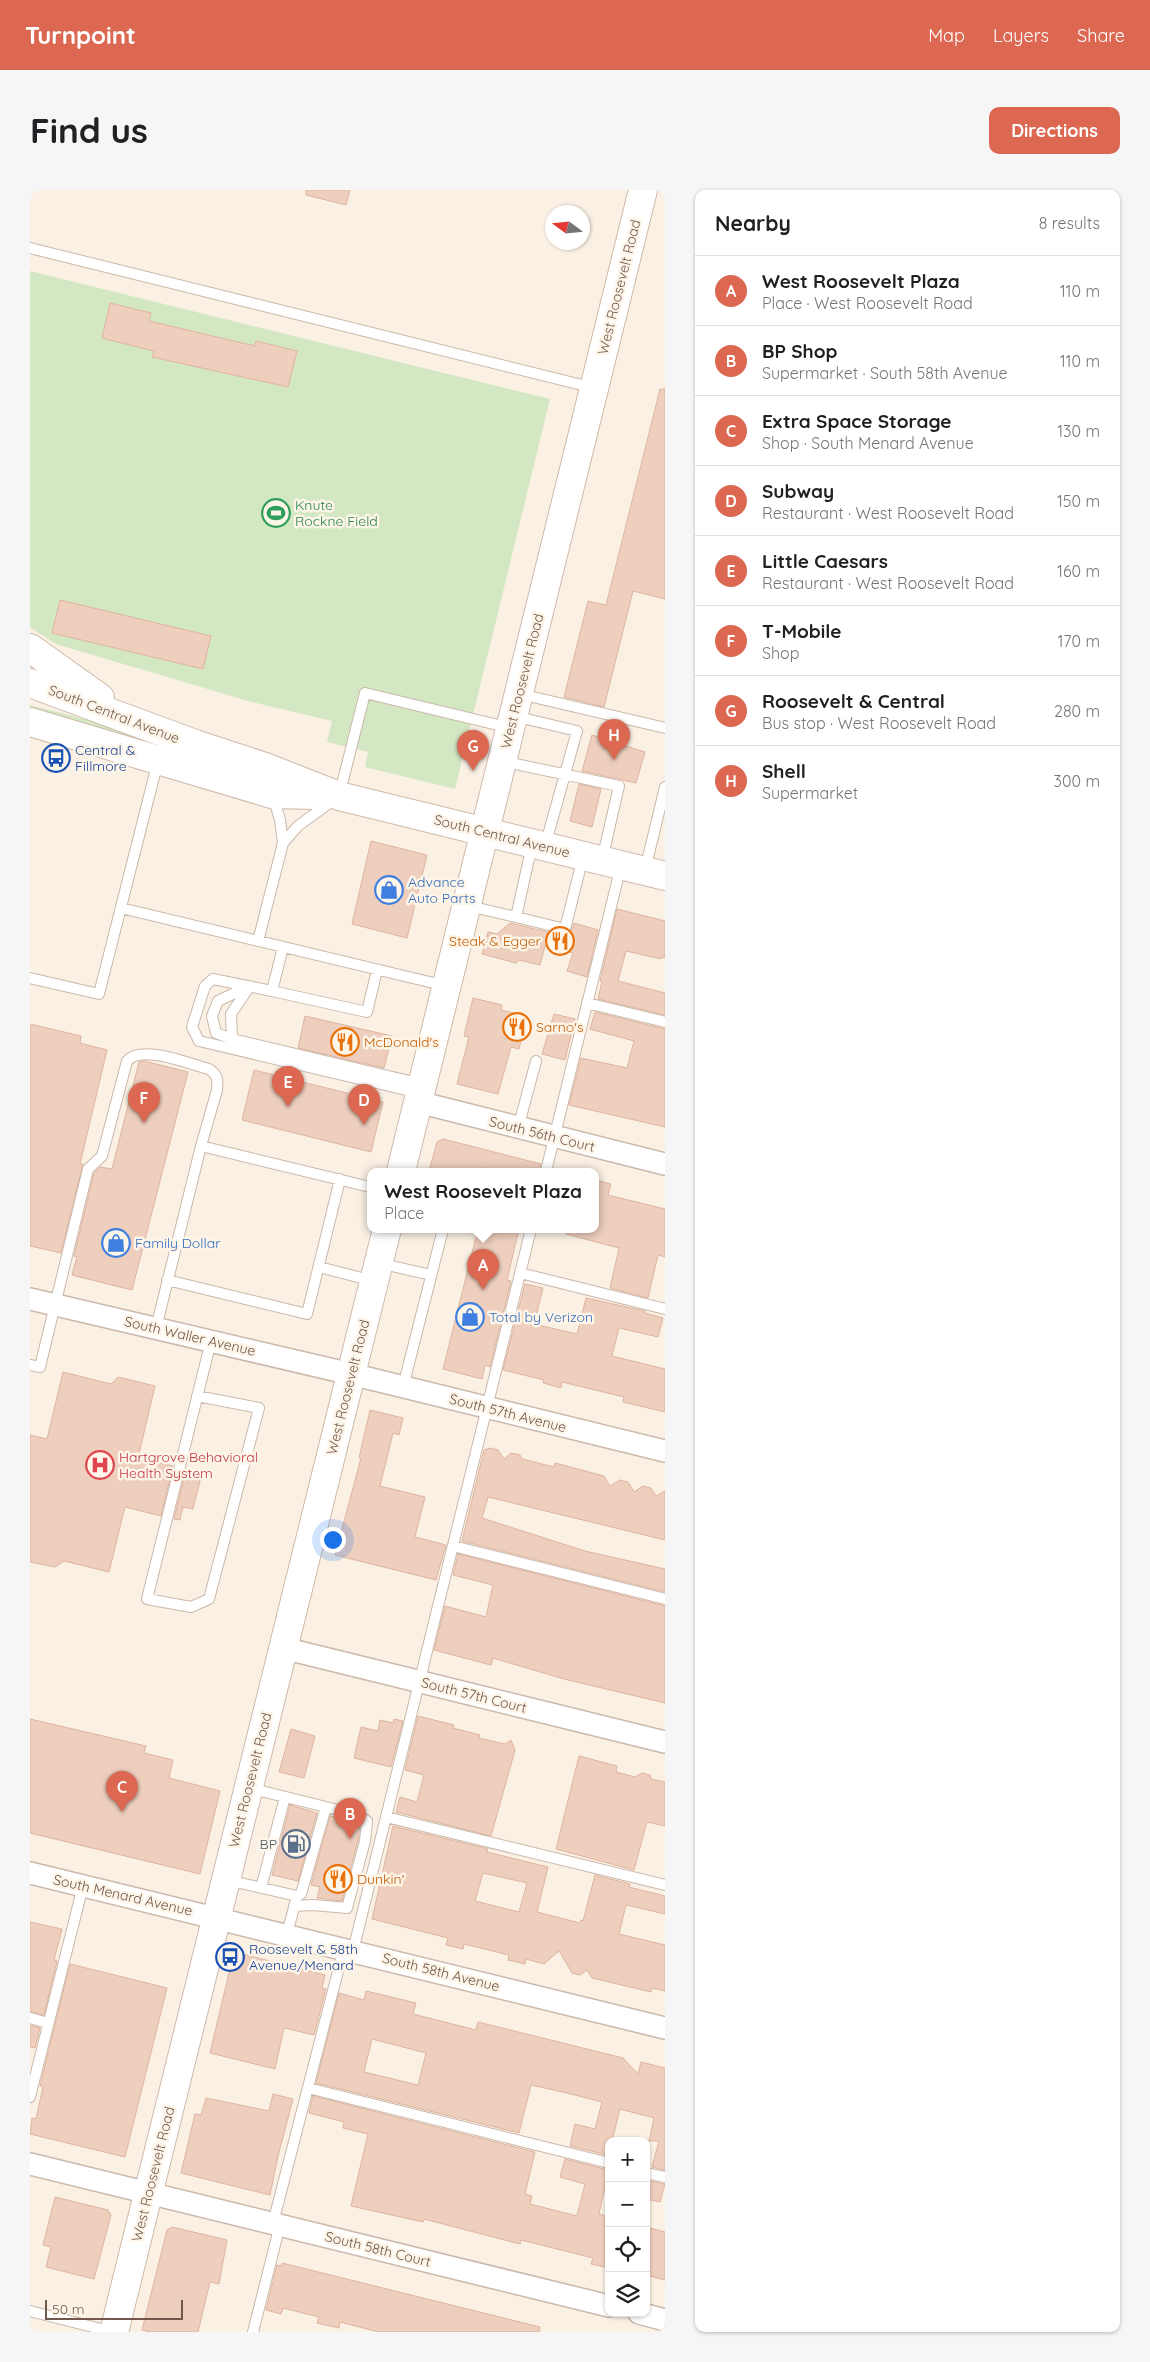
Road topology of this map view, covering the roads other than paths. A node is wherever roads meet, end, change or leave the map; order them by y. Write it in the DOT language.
graph roads {
  1 [pos="642,190"];
  2 [pos="30,248"];
  3 [pos="594,388"];
  4 [pos="30,648"];
  5 [pos="30,683"];
  6 [pos="514,713"];
  7 [pos="123,716"];
  8 [pos="30,722"];
  9 [pos="30,728"];
  10 [pos="665,728"];
  11 [pos="63,732"];
  12 [pos="159,760"];
  13 [pos="502,761"];
  14 [pos="565,773"];
  15 [pos="665,787"];
  16 [pos="272,794"];
  17 [pos="340,796"];
  18 [pos="485,832"];
  19 [pos="283,843"];
  20 [pos="539,845"];
  21 [pos="635,869"];
  22 [pos="467,905"];
  23 [pos="121,908"];
  24 [pos="516,917"];
  25 [pos="258,941"];
  26 [pos="283,947"];
  27 [pos="377,970"];
  28 [pos="30,978"];
  29 [pos="250,986"];
  30 [pos="447,986"];
  31 [pos="272,991"];
  32 [pos="587,1003"];
  33 [pos="665,1022"];
  34 [pos="232,1039"];
  35 [pos="536,1061"];
  36 [pos="420,1093"];
  37 [pos="518,1128"];
  38 [pos="554,1137"];
  39 [pos="201,1146"];
  40 [pos="665,1164"];
  41 [pos="402,1168"];
  42 [pos="547,1168"];
  43 [pos="340,1179"];
  44 [pos="367,1186"];
  45 [pos="386,1233"];
  46 [pos="442,1233"];
  47 [pos="530,1233"];
  48 [pos="319,1267"];
  49 [pos="376,1272"];
  50 [pos="520,1273"];
  51 [pos="431,1276"];
  52 [pos="167,1280"];
  53 [pos="30,1299"];
  54 [pos="55,1305"];
  55 [pos="665,1309"];
  56 [pos="156,1328"];
  57 [pos="211,1341"];
  58 [pos="30,1365"];
  59 [pos="351,1374"];
  60 [pos="403,1387"];
  61 [pos="197,1396"];
  62 [pos="487,1408"];
  63 [pos="665,1452"];
  64 [pos="453,1546"];
  65 [pos="665,1599"];
  66 [pos="283,1648"];
  67 [pos="419,1682"];
  68 [pos="665,1742"];
  69 [pos="248,1788"];
  70 [pos="285,1797"];
  71 [pos="326,1807"];
  72 [pos="386,1817"];
  73 [pos="30,1873"];
  74 [pos="226,1880"];
  75 [pos="665,1885"];
  76 [pos="83,1886"];
  77 [pos="261,1888"];
  78 [pos="295,1901"];
  79 [pos="216,1917"];
  80 [pos="287,1934"];
  81 [pos="349,1950"];
  82 [pos="30,2018"];
  83 [pos="48,2022"];
  84 [pos="665,2028"];
  85 [pos="308,2088"];
  86 [pos="30,2097"];
  87 [pos="605,2162"];
  88 [pos="30,2164"];
  89 [pos="650,2173"];
  90 [pos="665,2177"];
  91 [pos="148,2193"];
  92 [pos="277,2224"];
  93 [pos="605,2305"];
  94 [pos="30,2311"];
  95 [pos="650,2316"];
  96 [pos="665,2320"];
  97 [pos="114,2332"];
  98 [pos="253,2332"];
  1 -- 3 [label="main road, West Roosevelt Road"];
  2 -- 3 [label="lane"];
  3 -- 6 [label="main road, West Roosevelt Road"];
  4 -- 7 [label="main road"];
  5 -- 7 [label="main road, South Central Avenue"];
  6 -- 10 [label="lane"];
  6 -- 13 [label="main road, West Roosevelt Road"];
  6 -- 14 [label="lane"];
  6 -- 17 [label="lane"];
  7 -- 17 [label="main road, South Central Avenue"];
  8 -- 11 [label="main road, South Central Avenue"];
  9 -- 11 [label="main road"];
  11 -- 12 [label="main road, South Central Avenue"];
  12 -- 16 [label="main road, South Central Avenue"];
  12 -- 23 [label="lane"];
  13 -- 14 [label="lane"];
  13 -- 18 [label="main road, West Roosevelt Road"];
  14 -- 20 [label="lane"];
  14 -- 21 [label="lane"];
  15 -- 21 [label="lane"];
  16 -- 17 [label="main road, South Central Avenue"];
  16 -- 19 [label="lane"];
  17 -- 18 [label="main road, South Central Avenue"];
  17 -- 19 [label="lane"];
  18 -- 20 [label="main road, South Central Avenue"];
  18 -- 22 [label="main road, West Roosevelt Road"];
  19 -- 25 [label="lane"];
  20 -- 21 [label="main road, South Central Avenue"];
  20 -- 24 [label="lane"];
  21 -- 24 [label="lane"];
  21 -- 32 [label="lane"];
  22 -- 24 [label="lane"];
  22 -- 30 [label="main road, West Roosevelt Road"];
  23 -- 25 [label="lane"];
  23 -- 28 [label="lane"];
  25 -- 26 [label="lane"];
  26 -- 27 [label="lane"];
  26 -- 31 [label="lane"];
  27 -- 30 [label="lane"];
  27 -- 31 [label="lane"];
  29 -- 31 [label="lane"];
  29 -- 34 [label="lane"];
  29 -- 34 [label="lane"];
  29 -- 36 [label="lane"];
  30 -- 36 [label="main road, West Roosevelt Road"];
  32 -- 33 [label="lane"];
  32 -- 38 [label="lane"];
  34 -- 36 [label="lane"];
  35 -- 37 [label="lane"];
  36 -- 37 [label="street, South 56th Court"];
  36 -- 41 [label="main road, West Roosevelt Road"];
  37 -- 38 [label="street, South 56th Court"];
  38 -- 40 [label="street, South 56th Court"];
  38 -- 42 [label="lane"];
  39 -- 43 [label="lane"];
  39 -- 52 [label="lane"];
  39 -- 54 [label="lane"];
  43 -- 44 [label="lane"];
  43 -- 48 [label="lane"];
  45 -- 49 [label="main road, West Roosevelt Road"];
  46 -- 51 [label="lane"];
  47 -- 50 [label="lane"];
  48 -- 49 [label="lane"];
  48 -- 52 [label="lane"];
  49 -- 51 [label="lane"];
  49 -- 59 [label="main road, West Roosevelt Road"];
  50 -- 55 [label="lane"];
  50 -- 62 [label="lane"];
  51 -- 60 [label="lane"];
  52 -- 56 [label="lane"];
  53 -- 54 [label="street, South Waller Avenue"];
  54 -- 56 [label="street, South Waller Avenue"];
  54 -- 58 [label="lane"];
  56 -- 57 [label="street, South Waller Avenue"];
  57 -- 59 [label="street, South Waller Avenue"];
  57 -- 61 [label="lane"];
  59 -- 60 [label="street, South 57th Avenue"];
  59 -- 66 [label="main road, West Roosevelt Road"];
  60 -- 62 [label="street, South 57th Avenue"];
  61 -- 61 [label="lane"];
  62 -- 63 [label="street, South 57th Avenue"];
  62 -- 64 [label="lane"];
  64 -- 65 [label="lane"];
  64 -- 67 [label="lane"];
  66 -- 67 [label="street, South 57th Court"];
  66 -- 69 [label="main road, West Roosevelt Road"];
  67 -- 68 [label="street, South 57th Court"];
  67 -- 72 [label="lane"];
  69 -- 70 [label="lane"];
  69 -- 74 [label="main road, West Roosevelt Road"];
  70 -- 71 [label="lane"];
  70 -- 77 [label="lane"];
  71 -- 78 [label="lane"];
  71 -- 78 [label="lane"];
  72 -- 75 [label="lane"];
  72 -- 81 [label="lane"];
  73 -- 76 [label="street, South Menard Avenue"];
  74 -- 77 [label="lane"];
  74 -- 79 [label="main road, West Roosevelt Road"];
  76 -- 79 [label="street, South Menard Avenue"];
  76 -- 83 [label="lane"];
  77 -- 78 [label="lane"];
  78 -- 80 [label="lane"];
  79 -- 80 [label="street, South 58th Avenue"];
  79 -- 91 [label="main road, West Roosevelt Road"];
  80 -- 81 [label="street, South 58th Avenue"];
  81 -- 84 [label="street, South 58th Avenue"];
  81 -- 85 [label="lane"];
  82 -- 83 [label="lane"];
  83 -- 86 [label="lane"];
  85 -- 87 [label="lane"];
  85 -- 92 [label="lane"];
  88 -- 91 [label="street, South 58th Court"];
  89 -- 90 [label="lane"];
  91 -- 92 [label="street, South 58th Court"];
  91 -- 97 [label="main road, West Roosevelt Road"];
  92 -- 93 [label="street, South 58th Court"];
  92 -- 98 [label="lane"];
  94 -- 97 [label="lane"];
  95 -- 96 [label="street"];
}
